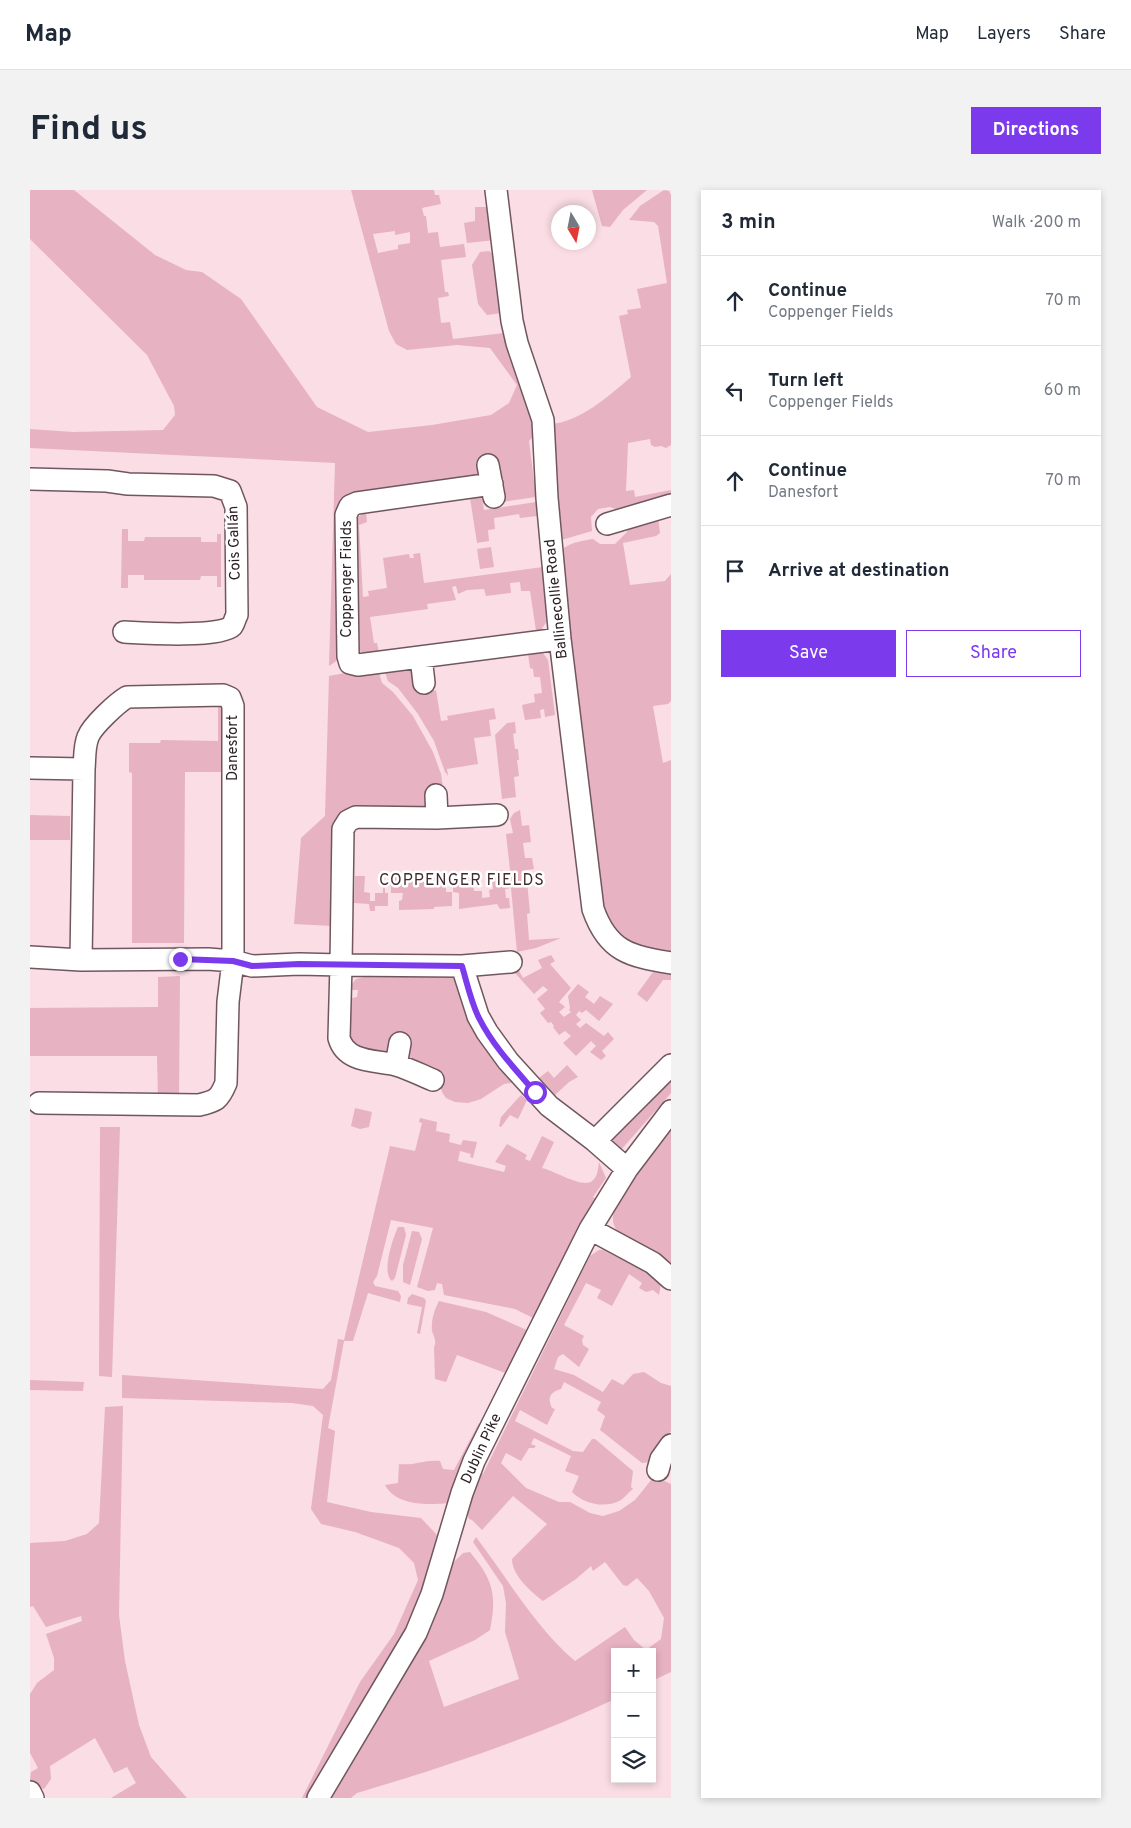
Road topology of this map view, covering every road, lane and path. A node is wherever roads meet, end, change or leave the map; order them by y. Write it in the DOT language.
graph roads {
  1 [pos="496,190"];
  2 [pos="30,479"];
  3 [pos="491,482"];
  4 [pos="671,505"];
  5 [pos="607,524"];
  6 [pos="124,632"];
  7 [pos="560,639"];
  8 [pos="422,657"];
  9 [pos="424,683"];
  10 [pos="30,768"];
  11 [pos="84,769"];
  12 [pos="436,795"];
  13 [pos="497,815"];
  14 [pos="437,818"];
  15 [pos="30,957"];
  16 [pos="81,960"];
  17 [pos="233,961"];
  18 [pos="511,962"];
  19 [pos="671,963"];
  20 [pos="341,965"];
  21 [pos="462,966"];
  22 [pos="400,1043"];
  23 [pos="396,1065"];
  24 [pos="671,1065"];
  25 [pos="433,1080"];
  26 [pos="39,1103"];
  27 [pos="671,1111"];
  28 [pos="595,1142"];
  29 [pos="627,1169"];
  30 [pos="590,1229"];
  31 [pos="671,1279"];
  32 [pos="671,1445"];
  33 [pos="658,1470"];
  34 [pos="30,1792"];
  35 [pos="33,1798"];
  36 [pos="318,1798"];
  1 -- 7 [label="street, Ballinecollie Road"];
  2 -- 6 [label="street, Cois Gallán"];
  3 -- 8 [label="street, Coppenger Fields"];
  4 -- 5 [label="street"];
  7 -- 8 [label="street, Coppenger Fields"];
  7 -- 19 [label="street, Ballinecollie Road"];
  8 -- 9 [label="street"];
  10 -- 11 [label="street"];
  11 -- 16 [label="street, Danesfort"];
  11 -- 17 [label="street, Danesfort"];
  12 -- 14 [label="street"];
  13 -- 14 [label="street"];
  14 -- 20 [label="street"];
  15 -- 16 [label="street"];
  16 -- 17 [label="street"];
  17 -- 20 [label="street"];
  17 -- 26 [label="street, Danesfort"];
  18 -- 21 [label="street"];
  20 -- 21 [label="street"];
  20 -- 23 [label="street"];
  21 -- 28 [label="street"];
  22 -- 23 [label="street"];
  23 -- 25 [label="street"];
  24 -- 28 [label="street"];
  27 -- 29 [label="street, Dublin Pike"];
  28 -- 29 [label="street"];
  29 -- 30 [label="street, Dublin Pike"];
  30 -- 31 [label="street"];
  30 -- 36 [label="street, Dublin Pike"];
  32 -- 33 [label="street"];
  34 -- 35 [label="street"];
}
